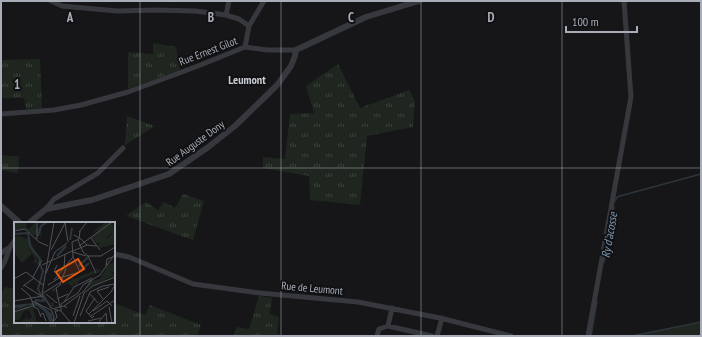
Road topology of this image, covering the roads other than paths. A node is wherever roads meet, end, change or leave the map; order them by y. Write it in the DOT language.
graph roads {
  1 [pos="51,1"];
  2 [pos="229,1"];
  3 [pos="264,1"];
  4 [pos="419,1"];
  5 [pos="624,1"];
  6 [pos="226,14"];
  7 [pos="249,26"];
  8 [pos="245,47"];
  9 [pos="296,50"];
  10 [pos="1,114"];
  11 [pos="123,148"];
  12 [pos="1,206"];
  13 [pos="46,209"];
  14 [pos="19,222"];
  15 [pos="30,222"];
  16 [pos="14,241"];
  17 [pos="10,246"];
  18 [pos="1,253"];
  19 [pos="115,254"];
  20 [pos="1,268"];
  21 [pos="392,308"];
  22 [pos="442,318"];
  23 [pos="388,326"];
  24 [pos="377,336"];
  25 [pos="432,336"];
  26 [pos="437,336"];
  27 [pos="511,336"];
  28 [pos="588,336"];
  1 -- 6 [label="street"];
  2 -- 6 [label="street"];
  3 -- 7 [label="street"];
  4 -- 9 [label="street, Rue Ernest Gilot"];
  5 -- 28 [label="street"];
  6 -- 7 [label="street"];
  7 -- 8 [label="street"];
  8 -- 9 [label="street, Rue Ernest Gilot"];
  8 -- 10 [label="street, Rue Ernest Gilot"];
  9 -- 13 [label="street, Rue Auguste Dony"];
  11 -- 13 [label="street"];
  12 -- 14 [label="street"];
  13 -- 15 [label="street, Rue Auguste Dony"];
  16 -- 17 [label="street"];
  17 -- 18 [label="street"];
  17 -- 20 [label="street"];
  19 -- 21 [label="street, Rue de Leumont"];
  21 -- 22 [label="street, Rue de Leumont"];
  21 -- 23 [label="street"];
  22 -- 26 [label="street"];
  22 -- 27 [label="street, Rue de Leumont"];
  23 -- 24 [label="street"];
  23 -- 25 [label="street"];
}
